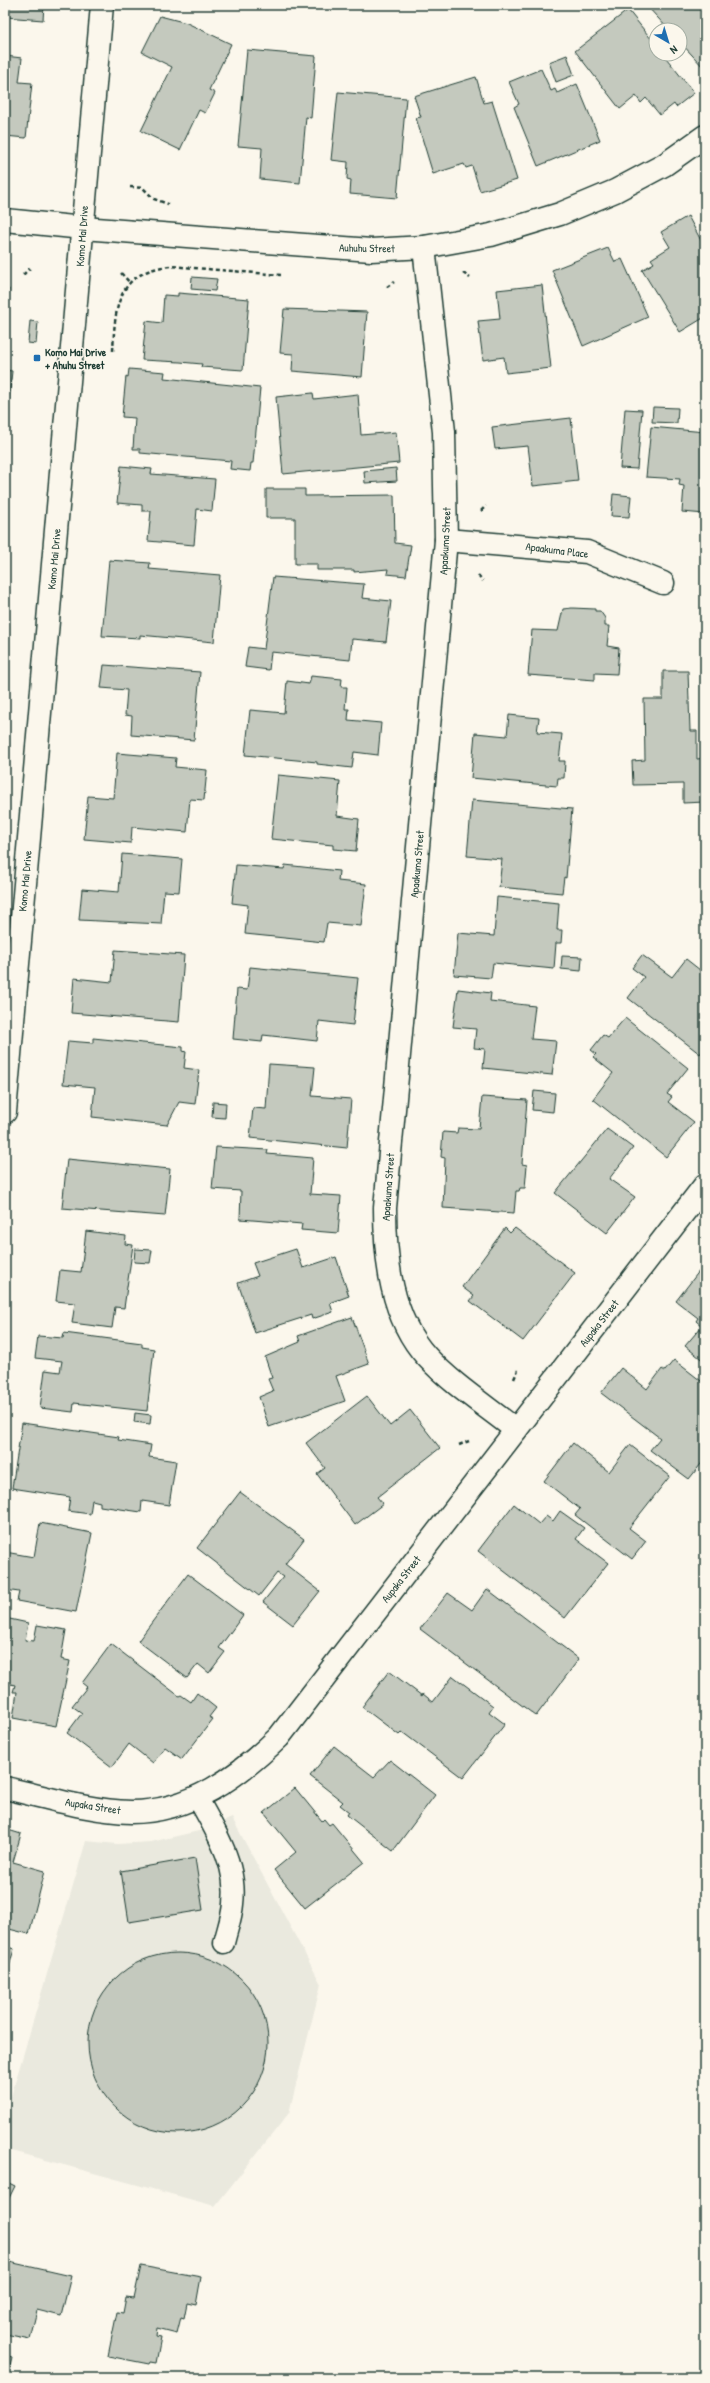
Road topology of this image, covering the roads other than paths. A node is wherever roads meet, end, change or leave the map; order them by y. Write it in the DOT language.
graph roads {
  1 [pos="102,5"];
  2 [pos="705,136"];
  3 [pos="5,220"];
  4 [pos="83,228"];
  5 [pos="424,248"];
  6 [pos="446,540"];
  7 [pos="663,583"];
  8 [pos="5,1112"];
  9 [pos="705,1185"];
  10 [pos="516,1430"];
  11 [pos="5,1788"];
  12 [pos="197,1797"];
  13 [pos="224,1943"];
  1 -- 4 [label="street, Komo Mai Drive"];
  2 -- 5 [label="street, Auhuhu Street"];
  3 -- 4 [label="street, Auhuhu Street"];
  4 -- 5 [label="street, Auhuhu Street"];
  4 -- 8 [label="street, Komo Mai Drive"];
  5 -- 6 [label="street, Apaakuma Street"];
  6 -- 7 [label="street, Apaakuma Place"];
  6 -- 10 [label="street, Apaakuma Street"];
  9 -- 10 [label="street, Aupaka Street"];
  10 -- 12 [label="street, Aupaka Street"];
  11 -- 12 [label="street, Aupaka Street"];
  12 -- 13 [label="lane"];
}
